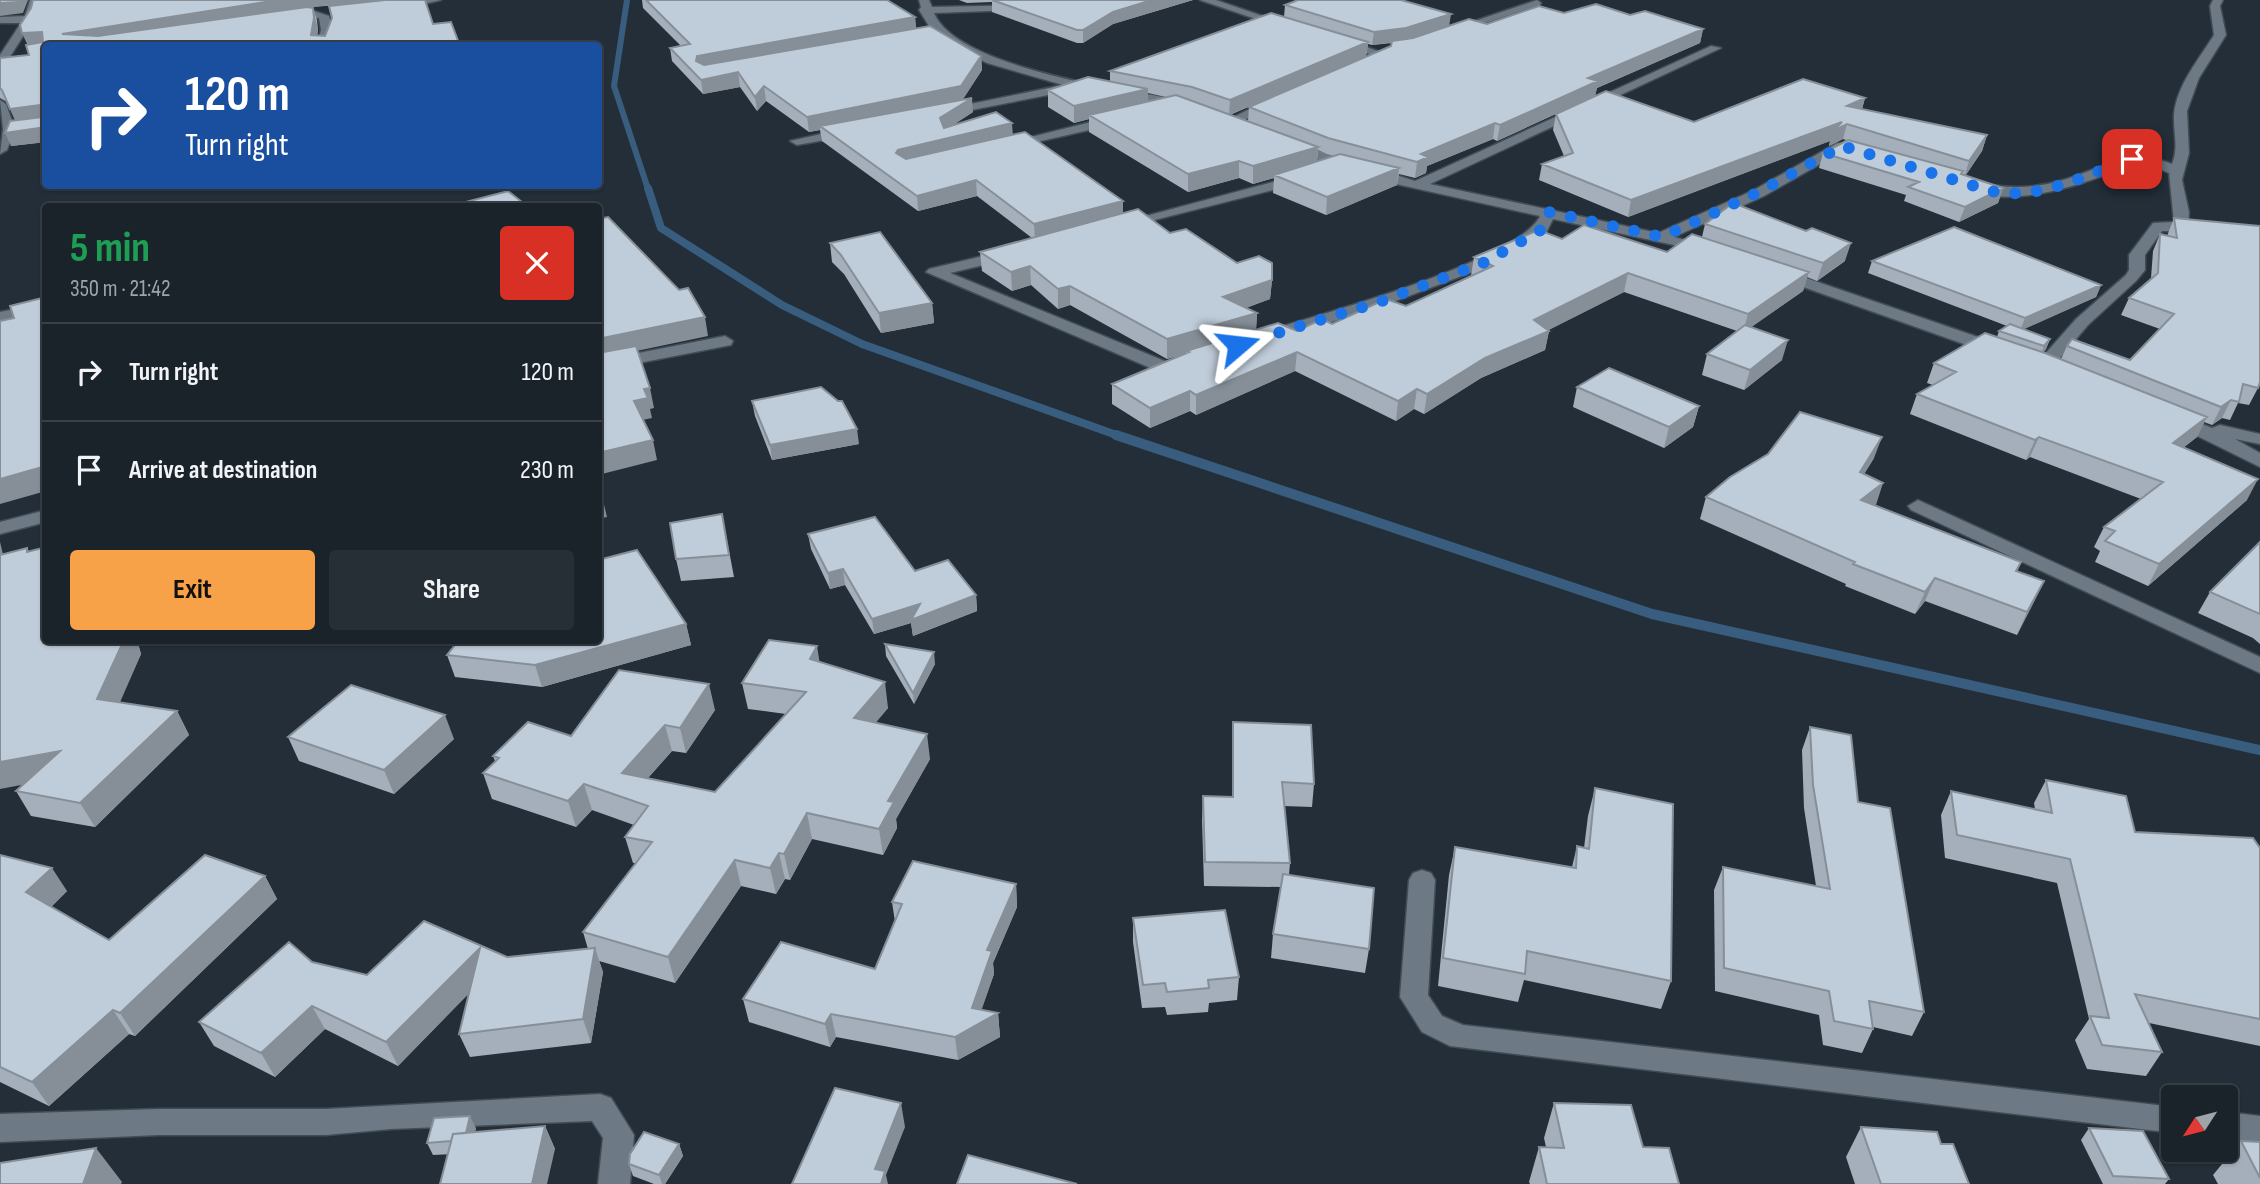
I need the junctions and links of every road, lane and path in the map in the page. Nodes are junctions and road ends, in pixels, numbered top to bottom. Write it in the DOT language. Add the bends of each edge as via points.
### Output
graph roads {
  1 [pos="35,0"];
  2 [pos="436,0"];
  3 [pos="1205,0"];
  4 [pos="2218,0"];
  5 [pos="1536,3"];
  6 [pos="924,5"];
  7 [pos="1037,6"];
  8 [pos="391,8"];
  9 [pos="339,12"];
  10 [pos="319,14"];
  11 [pos="271,18"];
  12 [pos="29,19"];
  13 [pos="0,20"];
  14 [pos="1269,20"];
  15 [pos="1247,30"];
  16 [pos="1306,31"];
  17 [pos="1330,38"];
  18 [pos="1433,38"];
  19 [pos="323,42"];
  20 [pos="1396,48"];
  21 [pos="1715,48"];
  22 [pos="1375,51"];
  23 [pos="7,55"];
  24 [pos="1357,68"];
  25 [pos="1100,76"];
  26 [pos="1079,83"];
  27 [pos="1285,96"];
  28 [pos="0,104"];
  29 [pos="926,117"];
  30 [pos="862,129"];
  31 [pos="1254,131"];
  32 [pos="797,141"];
  33 [pos="1278,141"];
  34 [pos="0,150"];
  35 [pos="987,150"];
  36 [pos="1867,154"];
  37 [pos="1337,164"];
  38 [pos="2175,170"];
  39 [pos="1966,183"];
  40 [pos="1417,185"];
  41 [pos="1549,212"];
  42 [pos="2181,227"];
  43 [pos="1105,229"];
  44 [pos="2201,230"];
  45 [pos="1662,237"];
  46 [pos="1026,250"];
  47 [pos="1723,255"];
  48 [pos="1760,267"];
  49 [pos="42,310"];
  50 [pos="0,317"];
  51 [pos="724,341"];
  52 [pos="1253,341"];
  53 [pos="1203,357"];
  54 [pos="602,365"];
  55 [pos="2158,411"];
  56 [pos="2184,421"];
  57 [pos="2260,439"];
  58 [pos="2260,461"];
  59 [pos="1918,506"];
  60 [pos="42,517"];
  61 [pos="0,528"];
  62 [pos="2260,666"];
  63 [pos="1422,880"];
  64 [pos="2161,1118"];
  65 [pos="2238,1127"];
  66 [pos="0,1128"];
  67 [pos="2260,1130"];
  68 [pos="614,1184"];
  1 -- 12 [label="street"];
  2 -- 8 [label="street"];
  3 -- 14 [label="street"];
  4 -- 38 [label="street" via="2220,34 2181,108 2183,152"];
  5 -- 18 [label="street"];
  6 -- 7 [label="street"];
  6 -- 26 [label="street" via="931,33 998,64"];
  9 -- 10 [label="street"];
  10 -- 11 [label="street"];
  10 -- 19 [label="street" via="326,20"];
  12 -- 13 [label="street"];
  12 -- 23 [label="street"];
  14 -- 15 [label="street"];
  14 -- 16 [label="street"];
  17 -- 22 [label="street"];
  20 -- 22 [label="street"];
  21 -- 40 [label="street"];
  22 -- 24 [label="street" via="1384,57"];
  25 -- 26 [label="street"];
  26 -- 29 [label="street"];
  26 -- 35 [label="street" via="1185,107"];
  27 -- 31 [label="street" via="1224,120"];
  28 -- 34 [label="street" via="15,128"];
  30 -- 32 [label="street"];
  33 -- 37 [label="street"];
  36 -- 45 [label="street" via="1842,146 1759,192"];
  37 -- 40 [label="street"];
  37 -- 43 [label="street" via="1297,180"];
  38 -- 39 [label="street" via="2132,159 2079,180 2019,194"];
  38 -- 42 [label="street" via="2176,193 2184,209"];
  40 -- 41 [label="street"];
  41 -- 45 [label="street"];
  41 -- 52 [label="street" via="1541,230 1483,263 1379,302"];
  42 -- 44 [label="street"];
  42 -- 48 [label="street" via="2158,226 2137,256 2137,270 2131,278 2037,364"];
  45 -- 47 [label="street"];
  46 -- 53 [label="street" via="934,272 1166,368"];
  49 -- 50 [label="street"];
  51 -- 54 [label="street"];
  55 -- 56 [label="street"];
  56 -- 57 [label="street"];
  56 -- 58 [label="street"];
  59 -- 62 [label="street"];
  60 -- 61 [label="street"];
  63 -- 64 [label="street" via="1413,997 1432,1024 1460,1037"];
  65 -- 67 [label="street"];
  66 -- 68 [label="street" via="326,1122 600,1107 619,1135"];
}
